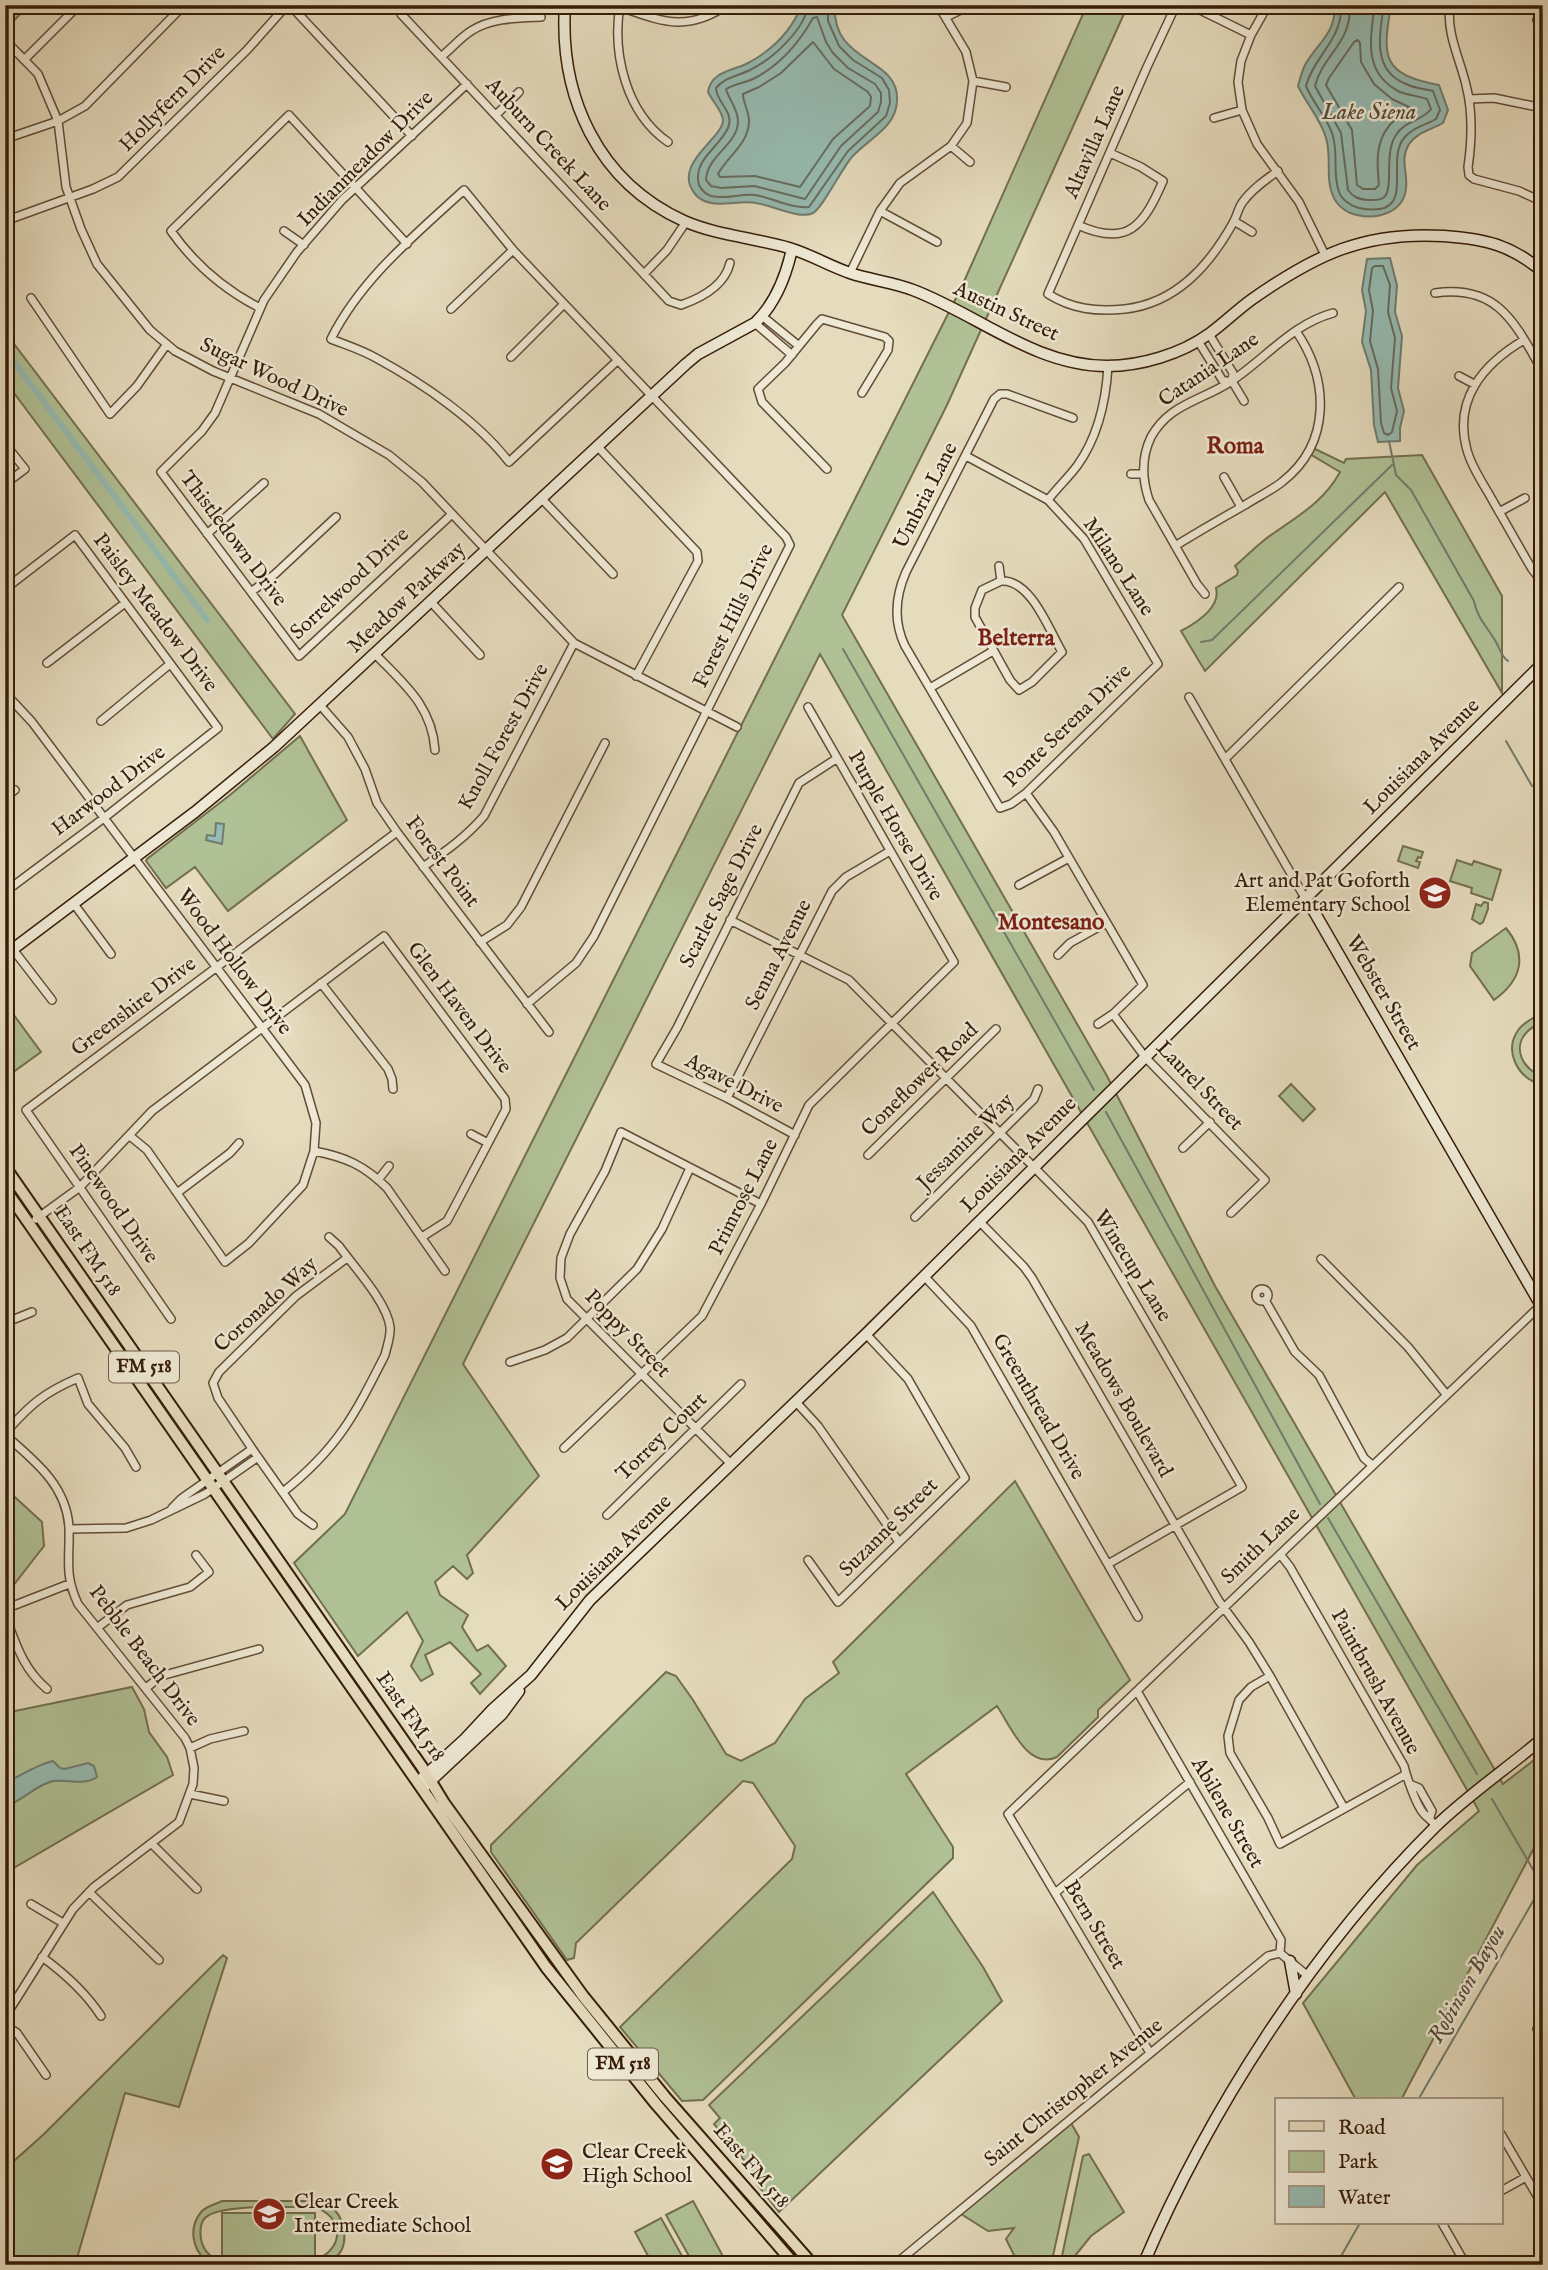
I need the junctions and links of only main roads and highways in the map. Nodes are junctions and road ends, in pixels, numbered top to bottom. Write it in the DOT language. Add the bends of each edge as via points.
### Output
graph roads {
  1 [pos="5,1167"];
  2 [pos="5,1189"];
  3 [pos="216,1481"];
  4 [pos="490,1876"];
  5 [pos="556,1960"];
  6 [pos="546,1967"];
  7 [pos="619,2049"];
  8 [pos="661,2100"];
  9 [pos="722,2162"];
  10 [pos="714,2171"];
  11 [pos="804,2263"];
  1 -- 3 [label="main road, East FM 518 / FM 518"];
  2 -- 3 [label="main road, East FM 518 / FM 518"];
  3 -- 4 [label="main road, East FM 518 / FM 518"];
  4 -- 5 [label="main road, East FM 518 / FM 518"];
  4 -- 6 [label="main road, East FM 518 / FM 518"];
  5 -- 6 [label="main road"];
  5 -- 7 [label="main road, East FM 518 / FM 518"];
  6 -- 7 [label="main road, East FM 518 / FM 518"];
  7 -- 8 [label="main road, East FM 518 / FM 518"];
  8 -- 9 [label="main road, East FM 518 / FM 518"];
  8 -- 10 [label="main road, East FM 518 / FM 518"];
  9 -- 10 [label="main road"];
  9 -- 11 [label="main road, East FM 518 / FM 518"];
  10 -- 11 [label="main road, East FM 518 / FM 518"];
}
